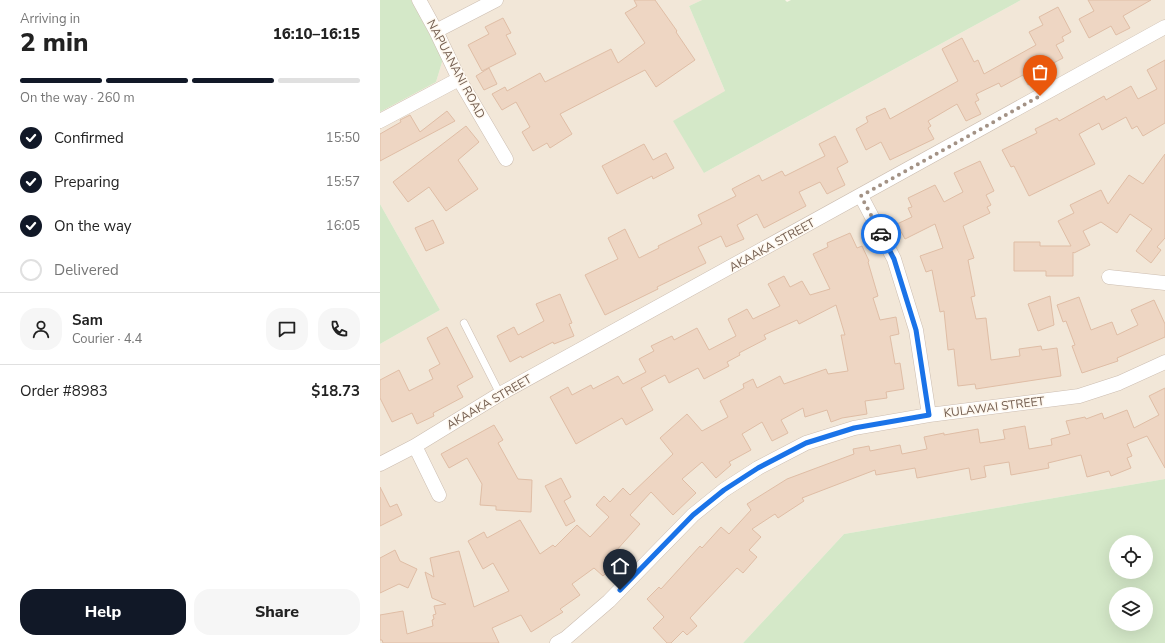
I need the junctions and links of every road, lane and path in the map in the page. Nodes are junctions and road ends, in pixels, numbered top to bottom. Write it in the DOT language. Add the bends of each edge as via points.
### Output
graph roads {
  1 [pos="419,0"];
  2 [pos="496,0"];
  3 [pos="1165,27"];
  4 [pos="436,31"];
  5 [pos="459,79"];
  6 [pos="380,121"];
  7 [pos="506,158"];
  8 [pos="861,196"];
  9 [pos="1109,277"];
  10 [pos="1165,282"];
  11 [pos="464,323"];
  12 [pos="1165,362"];
  13 [pos="500,394"];
  14 [pos="929,415"];
  15 [pos="415,446"];
  16 [pos="380,464"];
  17 [pos="439,495"];
  18 [pos="557,643"];
  1 -- 4 [label="street, NAPUANANI ROAD"];
  2 -- 4 [label="street"];
  3 -- 8 [label="street, AKAAKA STREET"];
  4 -- 5 [label="street, NAPUANANI ROAD"];
  5 -- 6 [label="street"];
  5 -- 7 [label="street, NAPUANANI ROAD"];
  8 -- 13 [label="street, AKAAKA STREET"];
  8 -- 14 [label="street" via="894,259 916,330"];
  9 -- 10 [label="street"];
  11 -- 13 [label="lane"];
  12 -- 14 [label="street, KULAWAI STREET" via="1119,383 1079,396"];
  13 -- 15 [label="street, AKAAKA STREET"];
  14 -- 18 [label="street, KULAWAI STREET" via="854,428 806,443 758,468 724,490 693,515 610,601"];
  15 -- 16 [label="street, AKAAKA STREET"];
  15 -- 17 [label="street"];
}
